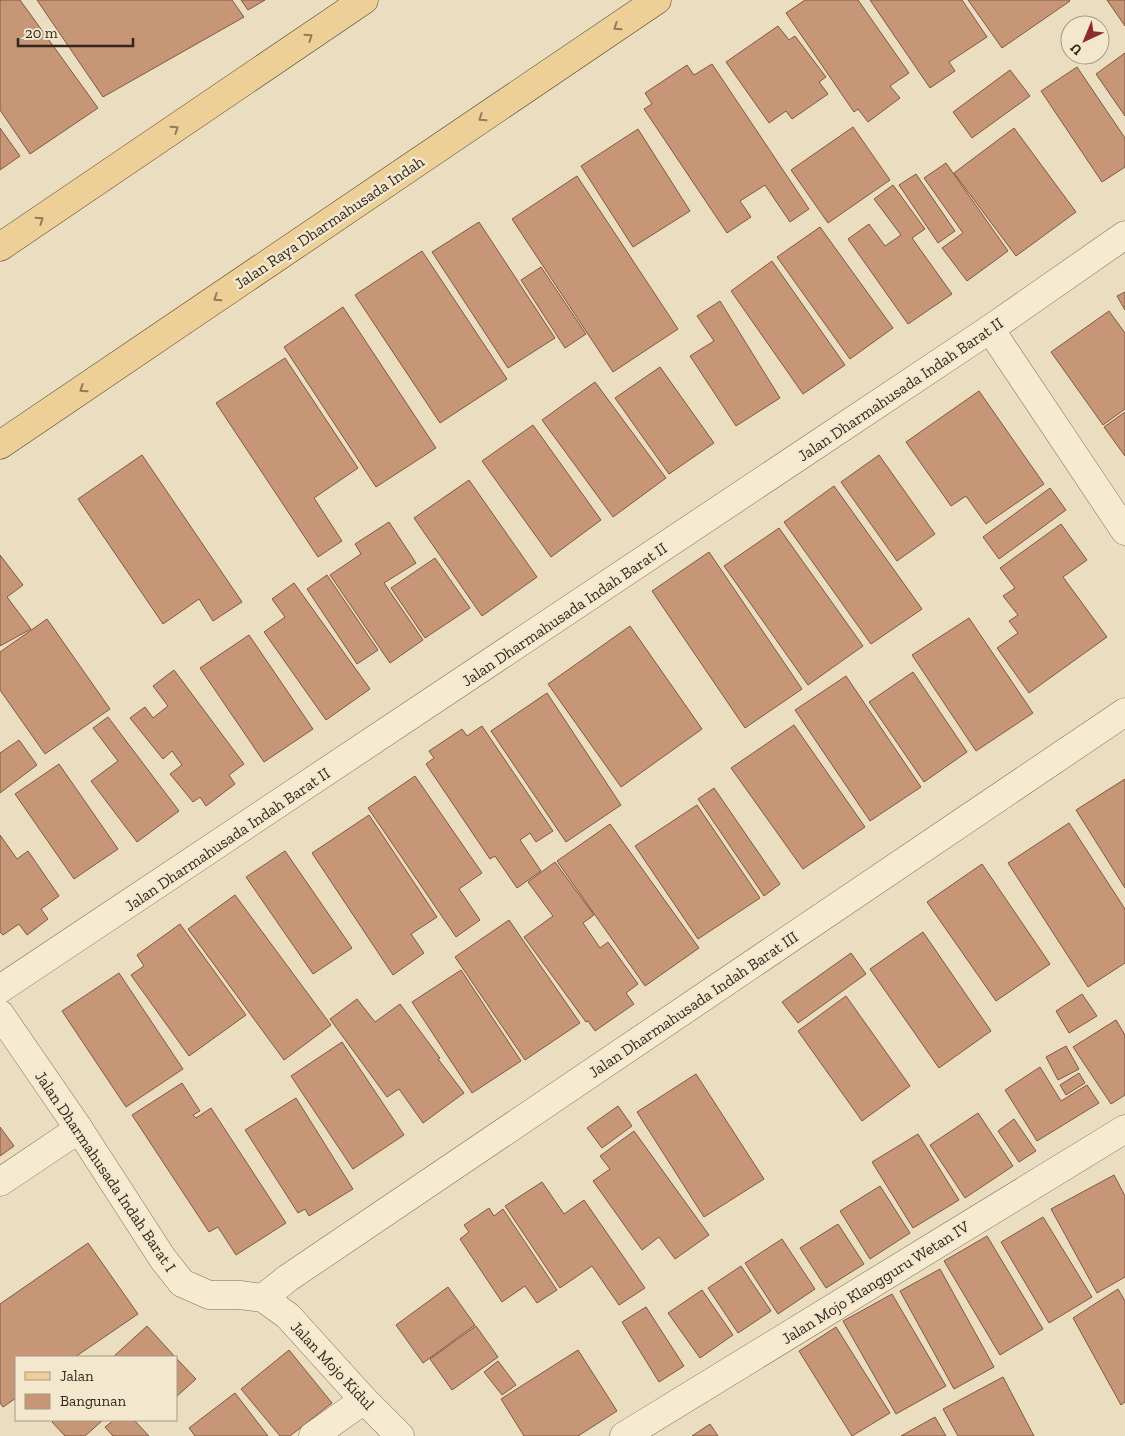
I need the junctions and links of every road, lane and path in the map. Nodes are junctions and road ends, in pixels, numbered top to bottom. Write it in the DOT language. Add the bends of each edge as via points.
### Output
graph roads {
  1 [pos="364,0"];
  2 [pos="657,0"];
  3 [pos="1125,235"];
  4 [pos="0,247"];
  5 [pos="990,329"];
  6 [pos="0,445"];
  7 [pos="1125,531"];
  8 [pos="1125,712"];
  9 [pos="0,989"];
  10 [pos="0,1014"];
  11 [pos="79,1129"];
  12 [pos="1125,1129"];
  13 [pos="0,1182"];
  14 [pos="263,1298"];
  15 [pos="364,1400"];
  16 [pos="313,1436"];
  17 [pos="400,1436"];
  18 [pos="624,1436"];
  4 -- 1 [label="main road, one-way"];
  2 -- 6 [label="main road, Jalan Raya Dharmahusada Indah, one-way"];
  3 -- 5 [label="street, Jalan Dharmahusada Indah Barat II"];
  5 -- 7 [label="street"];
  5 -- 9 [label="street, Jalan Dharmahusada Indah Barat II"];
  8 -- 14 [label="street, Jalan Dharmahusada Indah Barat III"];
  10 -- 11 [label="street, Jalan Dharmahusada Indah Barat I"];
  11 -- 13 [label="street"];
  11 -- 14 [label="street, Jalan Dharmahusada Indah Barat I" via="182,1283 209,1295"];
  12 -- 18 [label="street, Jalan Mojo Klangguru Wetan IV"];
  14 -- 15 [label="street, Jalan Mojo Kidul" via="288,1316"];
  15 -- 16 [label="street"];
  15 -- 17 [label="street, Jalan Mojo Kidul"];
}
